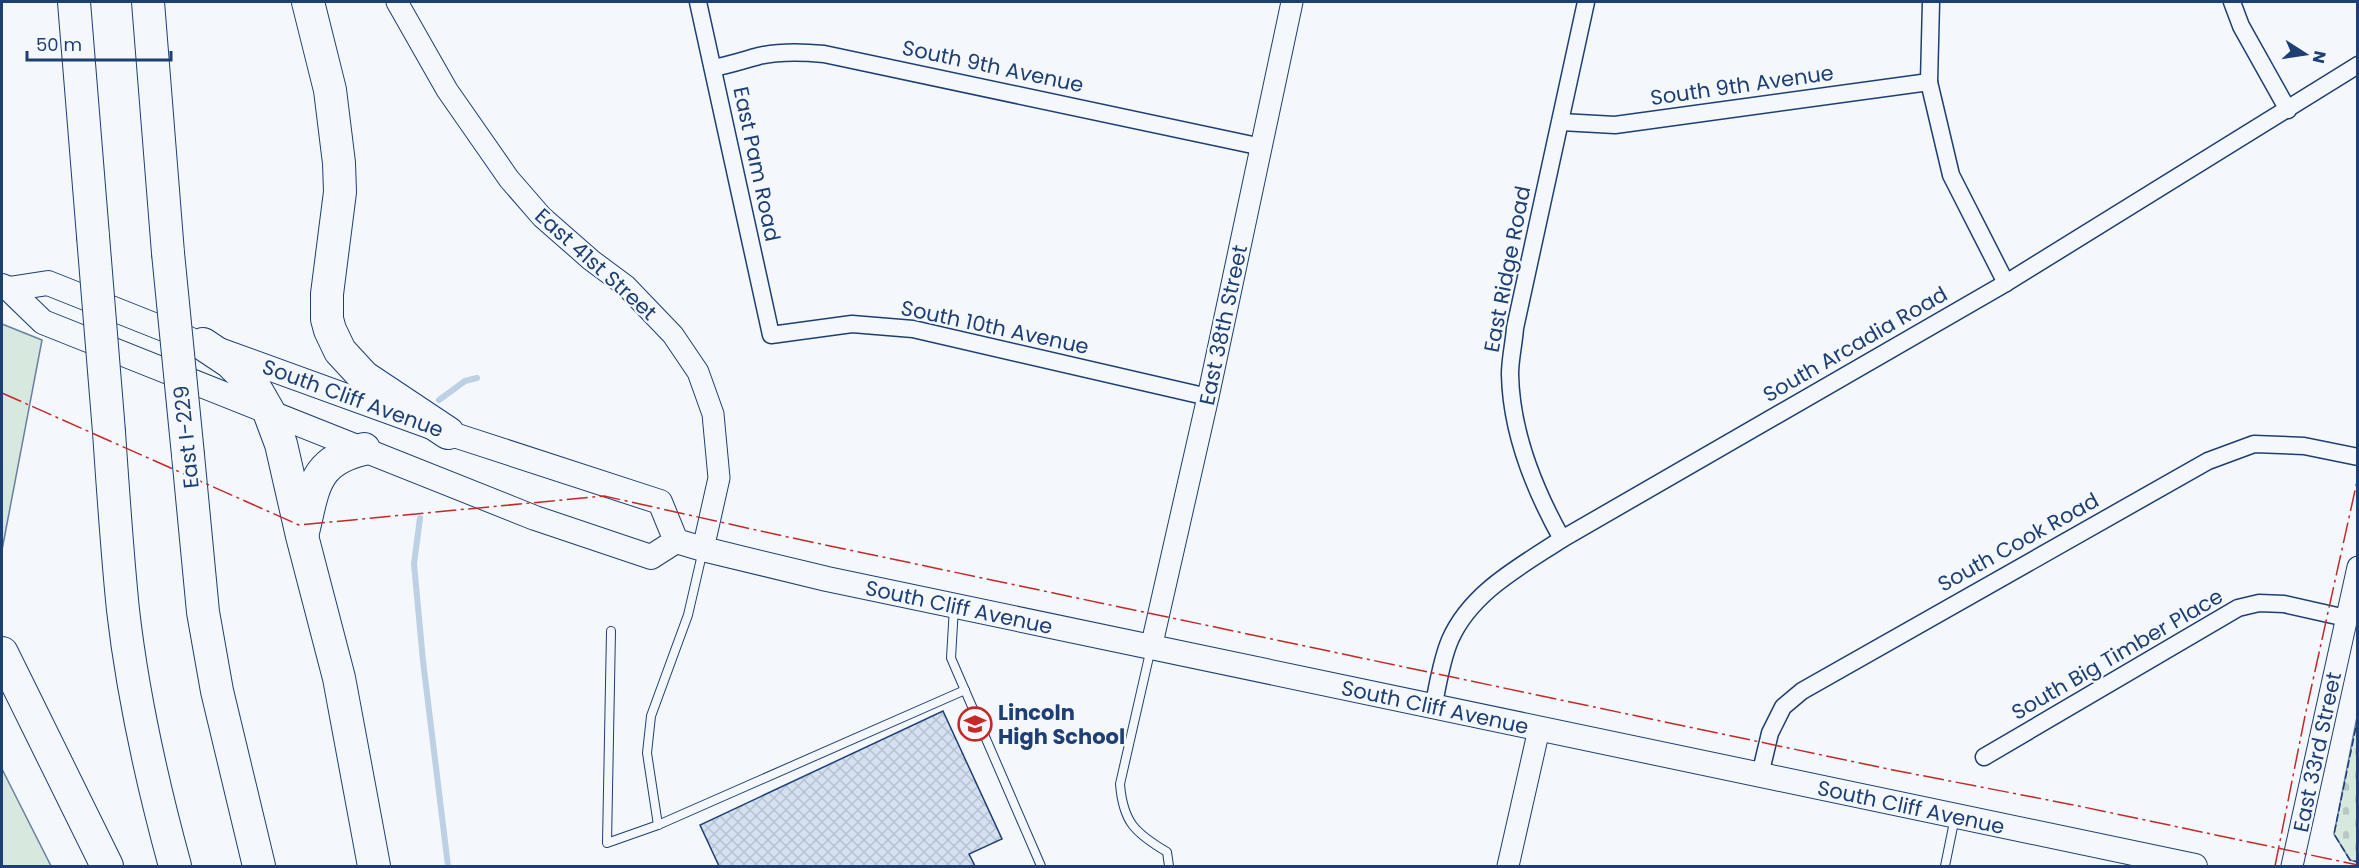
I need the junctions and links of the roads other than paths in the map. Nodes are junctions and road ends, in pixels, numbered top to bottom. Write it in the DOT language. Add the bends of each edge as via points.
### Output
graph roads {
  1 [pos="74,2"];
  2 [pos="148,2"];
  3 [pos="308,2"];
  4 [pos="397,2"];
  5 [pos="698,2"];
  6 [pos="1292,2"];
  7 [pos="1586,2"];
  8 [pos="1931,2"];
  9 [pos="2232,2"];
  10 [pos="2358,65"];
  11 [pos="713,68"];
  12 [pos="1929,82"];
  13 [pos="2288,110"];
  14 [pos="1561,122"];
  15 [pos="1262,147"];
  16 [pos="2006,283"];
  17 [pos="5,287"];
  18 [pos="771,335"];
  19 [pos="203,344"];
  20 [pos="1208,397"];
  21 [pos="269,412"];
  22 [pos="448,433"];
  23 [pos="364,449"];
  24 [pos="2358,458"];
  25 [pos="302,536"];
  26 [pos="1562,539"];
  27 [pos="676,541"];
  28 [pos="703,549"];
  29 [pos="2358,567"];
  30 [pos="954,606"];
  31 [pos="2346,618"];
  32 [pos="611,631"];
  33 [pos="1151,648"];
  34 [pos="2,653"];
  35 [pos="965,690"];
  36 [pos="1433,708"];
  37 [pos="1539,729"];
  38 [pos="1984,757"];
  39 [pos="1760,775"];
  40 [pos="1956,816"];
  41 [pos="658,825"];
  42 [pos="107,867"];
  43 [pos="175,867"];
  44 [pos="259,867"];
  45 [pos="374,867"];
  46 [pos="1041,867"];
  47 [pos="1169,867"];
  48 [pos="1508,867"];
  49 [pos="1945,867"];
  50 [pos="2195,867"];
  51 [pos="2292,867"];
  1 -- 43 [label="highway, bridge" via="123,611 147,757"];
  2 -- 44 [label="highway, East I-229, bridge" via="203,612 219,701"];
  3 -- 22 [label="highway" via="330,90 339,163 340,192 327,294 330,330 340,351 364,377"];
  4 -- 28 [label="street, East 41st Street" via="447,90 509,179 542,217 626,286 673,335 698,372 713,414 719,478"];
  5 -- 11 [label="street, East Pam Road"];
  6 -- 15 [label="street, East 38th Street"];
  7 -- 14 [label="street, East Ridge Road"];
  8 -- 12 [label="street"];
  9 -- 13 [label="street" via="2241,26"];
  10 -- 13 [label="street, South Arcadia Road"];
  11 -- 15 [label="street, South 9th Avenue" via="759,56 824,54"];
  11 -- 18 [label="street, East Pam Road"];
  12 -- 14 [label="street, South 9th Avenue" via="1615,125"];
  12 -- 16 [label="street" via="1951,175"];
  13 -- 16 [label="street, South Arcadia Road"];
  14 -- 26 [label="street, East Ridge Road" via="1515,328 1510,374 1526,458 1540,500"];
  15 -- 20 [label="street, East 38th Street"];
  16 -- 26 [label="street, South Arcadia Road"];
  17 -- 19 [label="main road, South Cliff Avenue" via="48,283"];
  17 -- 21 [label="main road, South Cliff Avenue" via="43,322"];
  18 -- 20 [label="street, South 10th Avenue" via="852,324 913,329"];
  19 -- 21 [label="highway" via="243,374"];
  19 -- 22 [label="main road, South Cliff Avenue"];
  20 -- 33 [label="street, East 38th Street"];
  21 -- 23 [label="main road, South Cliff Avenue"];
  21 -- 25 [label="highway" via="281,444"];
  22 -- 27 [label="main road, South Cliff Avenue" via="660,502"];
  23 -- 25 [label="highway" via="345,454 321,473"];
  23 -- 27 [label="main road, South Cliff Avenue" via="535,518 651,557"];
  24 -- 39 [label="street, South Cook Road" via="2304,446 2254,444 2208,461 1802,691 1783,707 1770,733"];
  25 -- 45 [label="highway" via="339,678"];
  26 -- 36 [label="street, South Arcadia Road" via="1495,583 1473,605 1450,640"];
  27 -- 28 [label="main road, South Cliff Avenue"];
  28 -- 30 [label="main road, South Cliff Avenue"];
  28 -- 41 [label="lane" via="688,615 651,716 647,753"];
  29 -- 31 [label="street, East 33rd Street"];
  30 -- 33 [label="main road, South Cliff Avenue"];
  30 -- 35 [label="lane" via="951,658"];
  31 -- 38 [label="street, South Big Timber Place" via="2284,604 2259,603 2238,608"];
  31 -- 51 [label="street, East 33rd Street"];
  32 -- 41 [label="lane" via="607,843"];
  33 -- 36 [label="main road, South Cliff Avenue"];
  33 -- 47 [label="lane" via="1120,784 1122,806 1131,822 1143,838 1167,852"];
  34 -- 42 [label="highway"];
  35 -- 41 [label="lane"];
  35 -- 46 [label="lane"];
  36 -- 37 [label="main road, South Cliff Avenue"];
  37 -- 39 [label="main road, South Cliff Avenue"];
  37 -- 48 [label="street"];
  39 -- 40 [label="main road, South Cliff Avenue"];
  40 -- 49 [label="lane"];
  40 -- 50 [label="main road, South Cliff Avenue" via="2127,856"];
}
